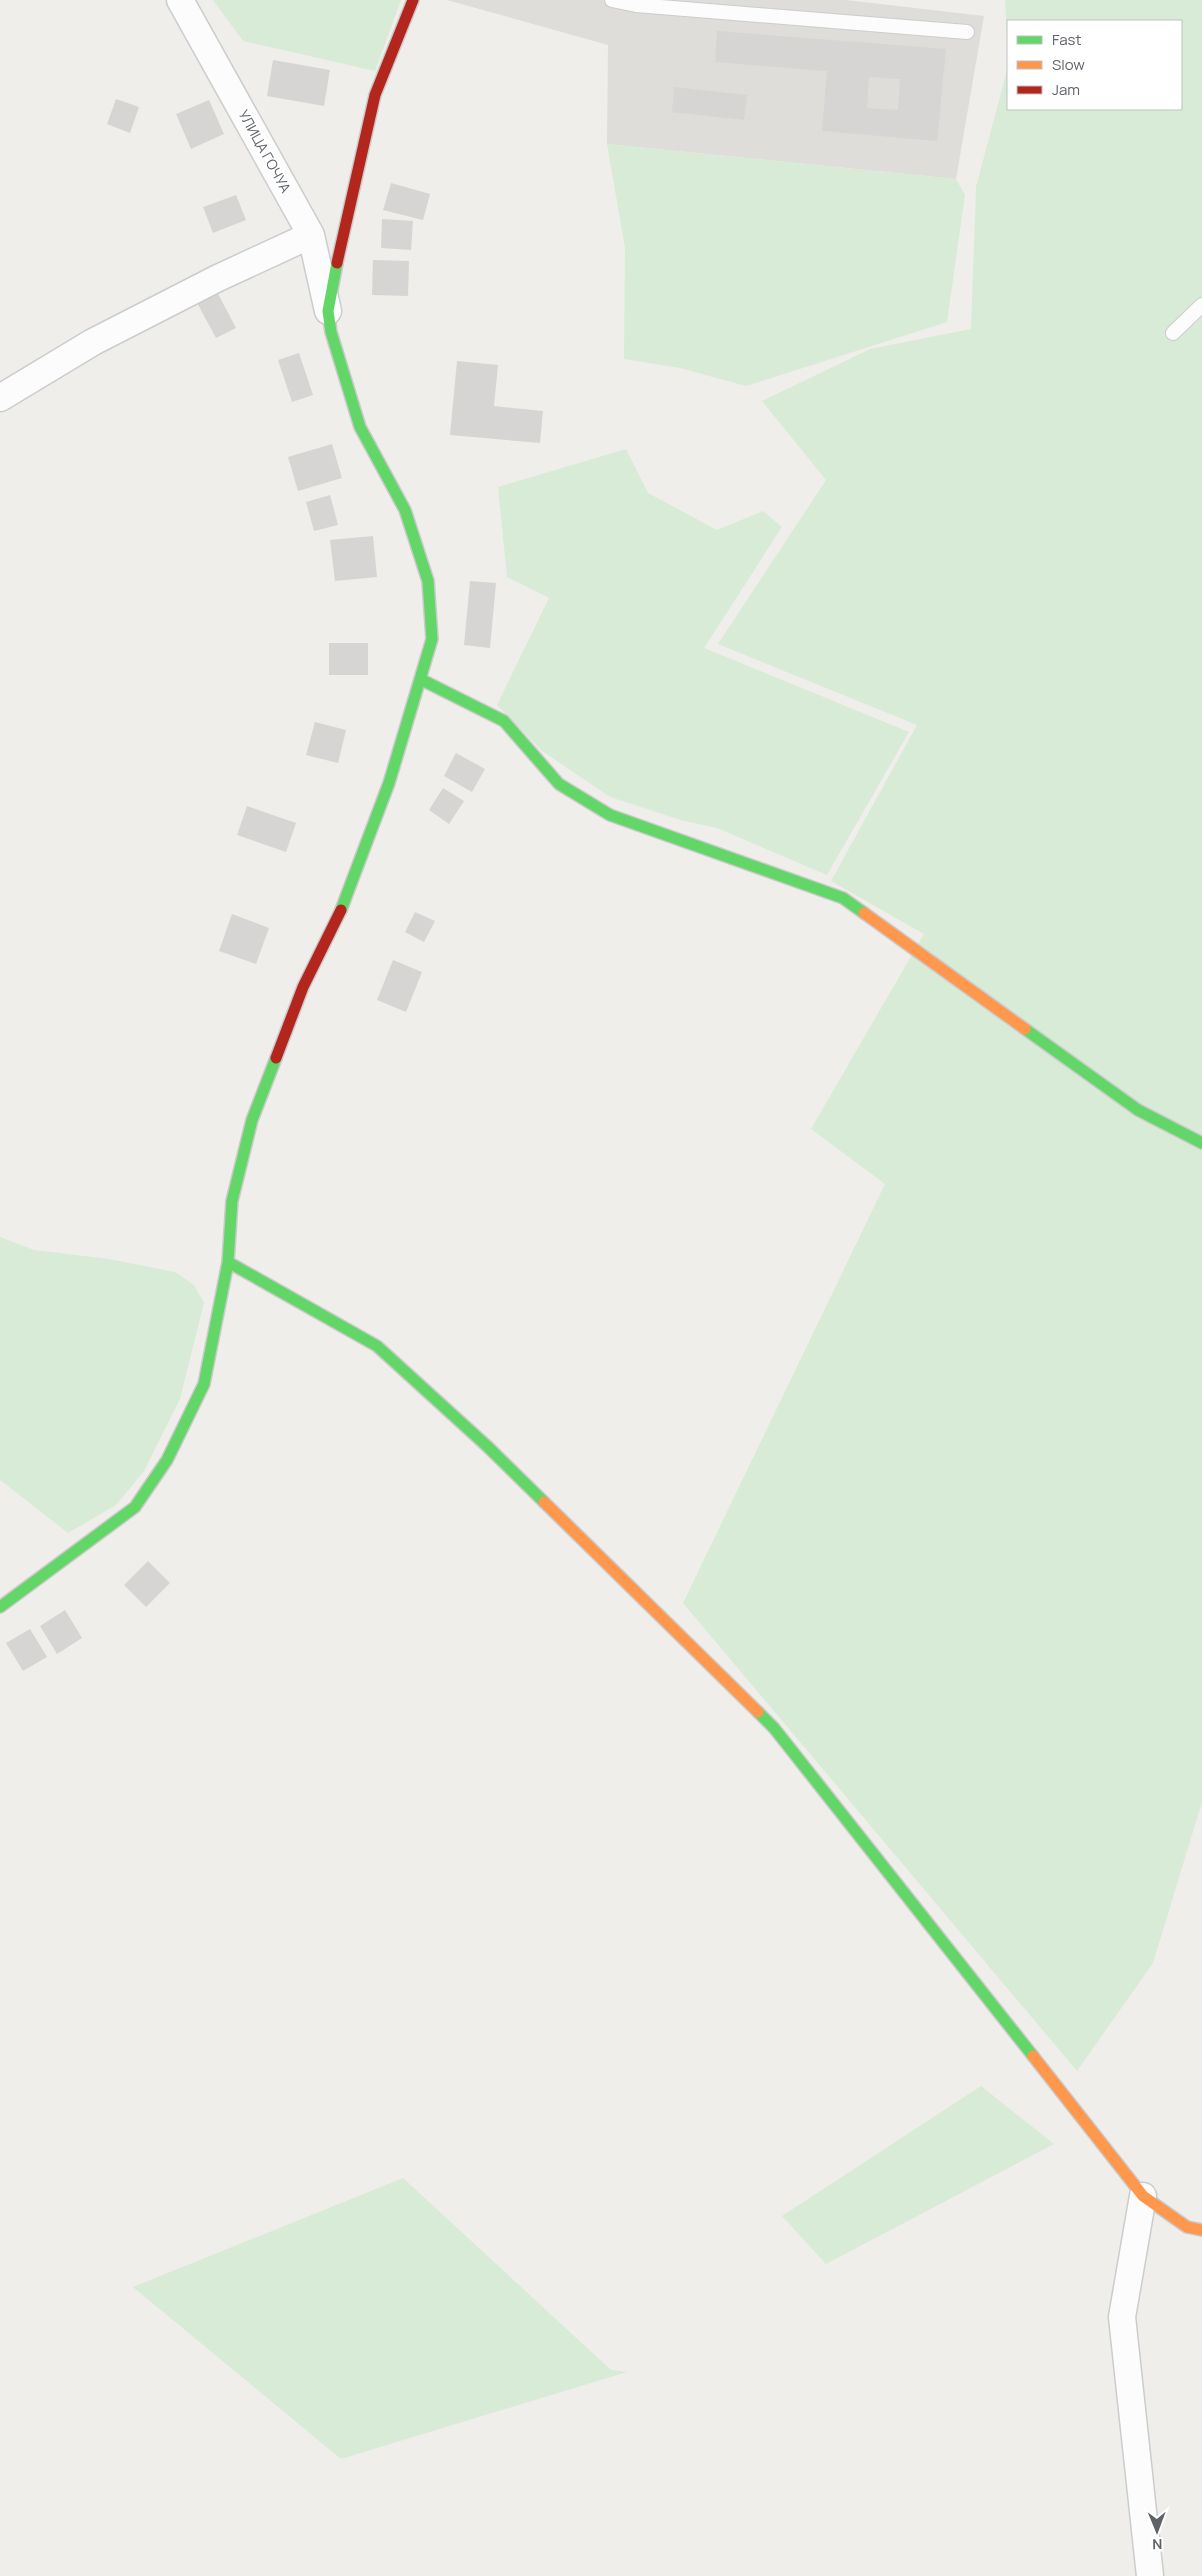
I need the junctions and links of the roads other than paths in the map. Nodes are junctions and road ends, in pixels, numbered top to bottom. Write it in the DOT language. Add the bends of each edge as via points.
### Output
graph roads {
  1 [pos="180,0"];
  2 [pos="412,0"];
  3 [pos="612,0"];
  4 [pos="967,32"];
  5 [pos="311,235"];
  6 [pos="1202,305"];
  7 [pos="328,311"];
  8 [pos="1173,334"];
  9 [pos="0,398"];
  10 [pos="420,679"];
  11 [pos="1200,1143"];
  12 [pos="228,1262"];
  13 [pos="0,1607"];
  14 [pos="1143,2196"];
  15 [pos="1202,2230"];
  16 [pos="1150,2576"];
  1 -- 5 [label="street, УЛИЦА ГОЧУА"];
  2 -- 7 [label="street" via="376,95 347,211"];
  3 -- 4 [label="lane" via="636,5"];
  5 -- 7 [label="street, УЛИЦА ГОЧУА"];
  5 -- 9 [label="street" via="93,342"];
  6 -- 8 [label="lane"];
  7 -- 10 [label="street" via="360,427 405,510 428,581 432,639"];
  10 -- 11 [label="street" via="504,721 559,784 610,814 843,898 1138,1110"];
  10 -- 12 [label="street" via="389,783 338,918 303,987 252,1120 232,1201"];
  12 -- 13 [label="street" via="204,1384 167,1460 134,1507"];
  12 -- 14 [label="street" via="377,1346 488,1447 774,1728"];
  14 -- 15 [label="street" via="1186,2227"];
  14 -- 16 [label="street" via="1122,2317"];
}
